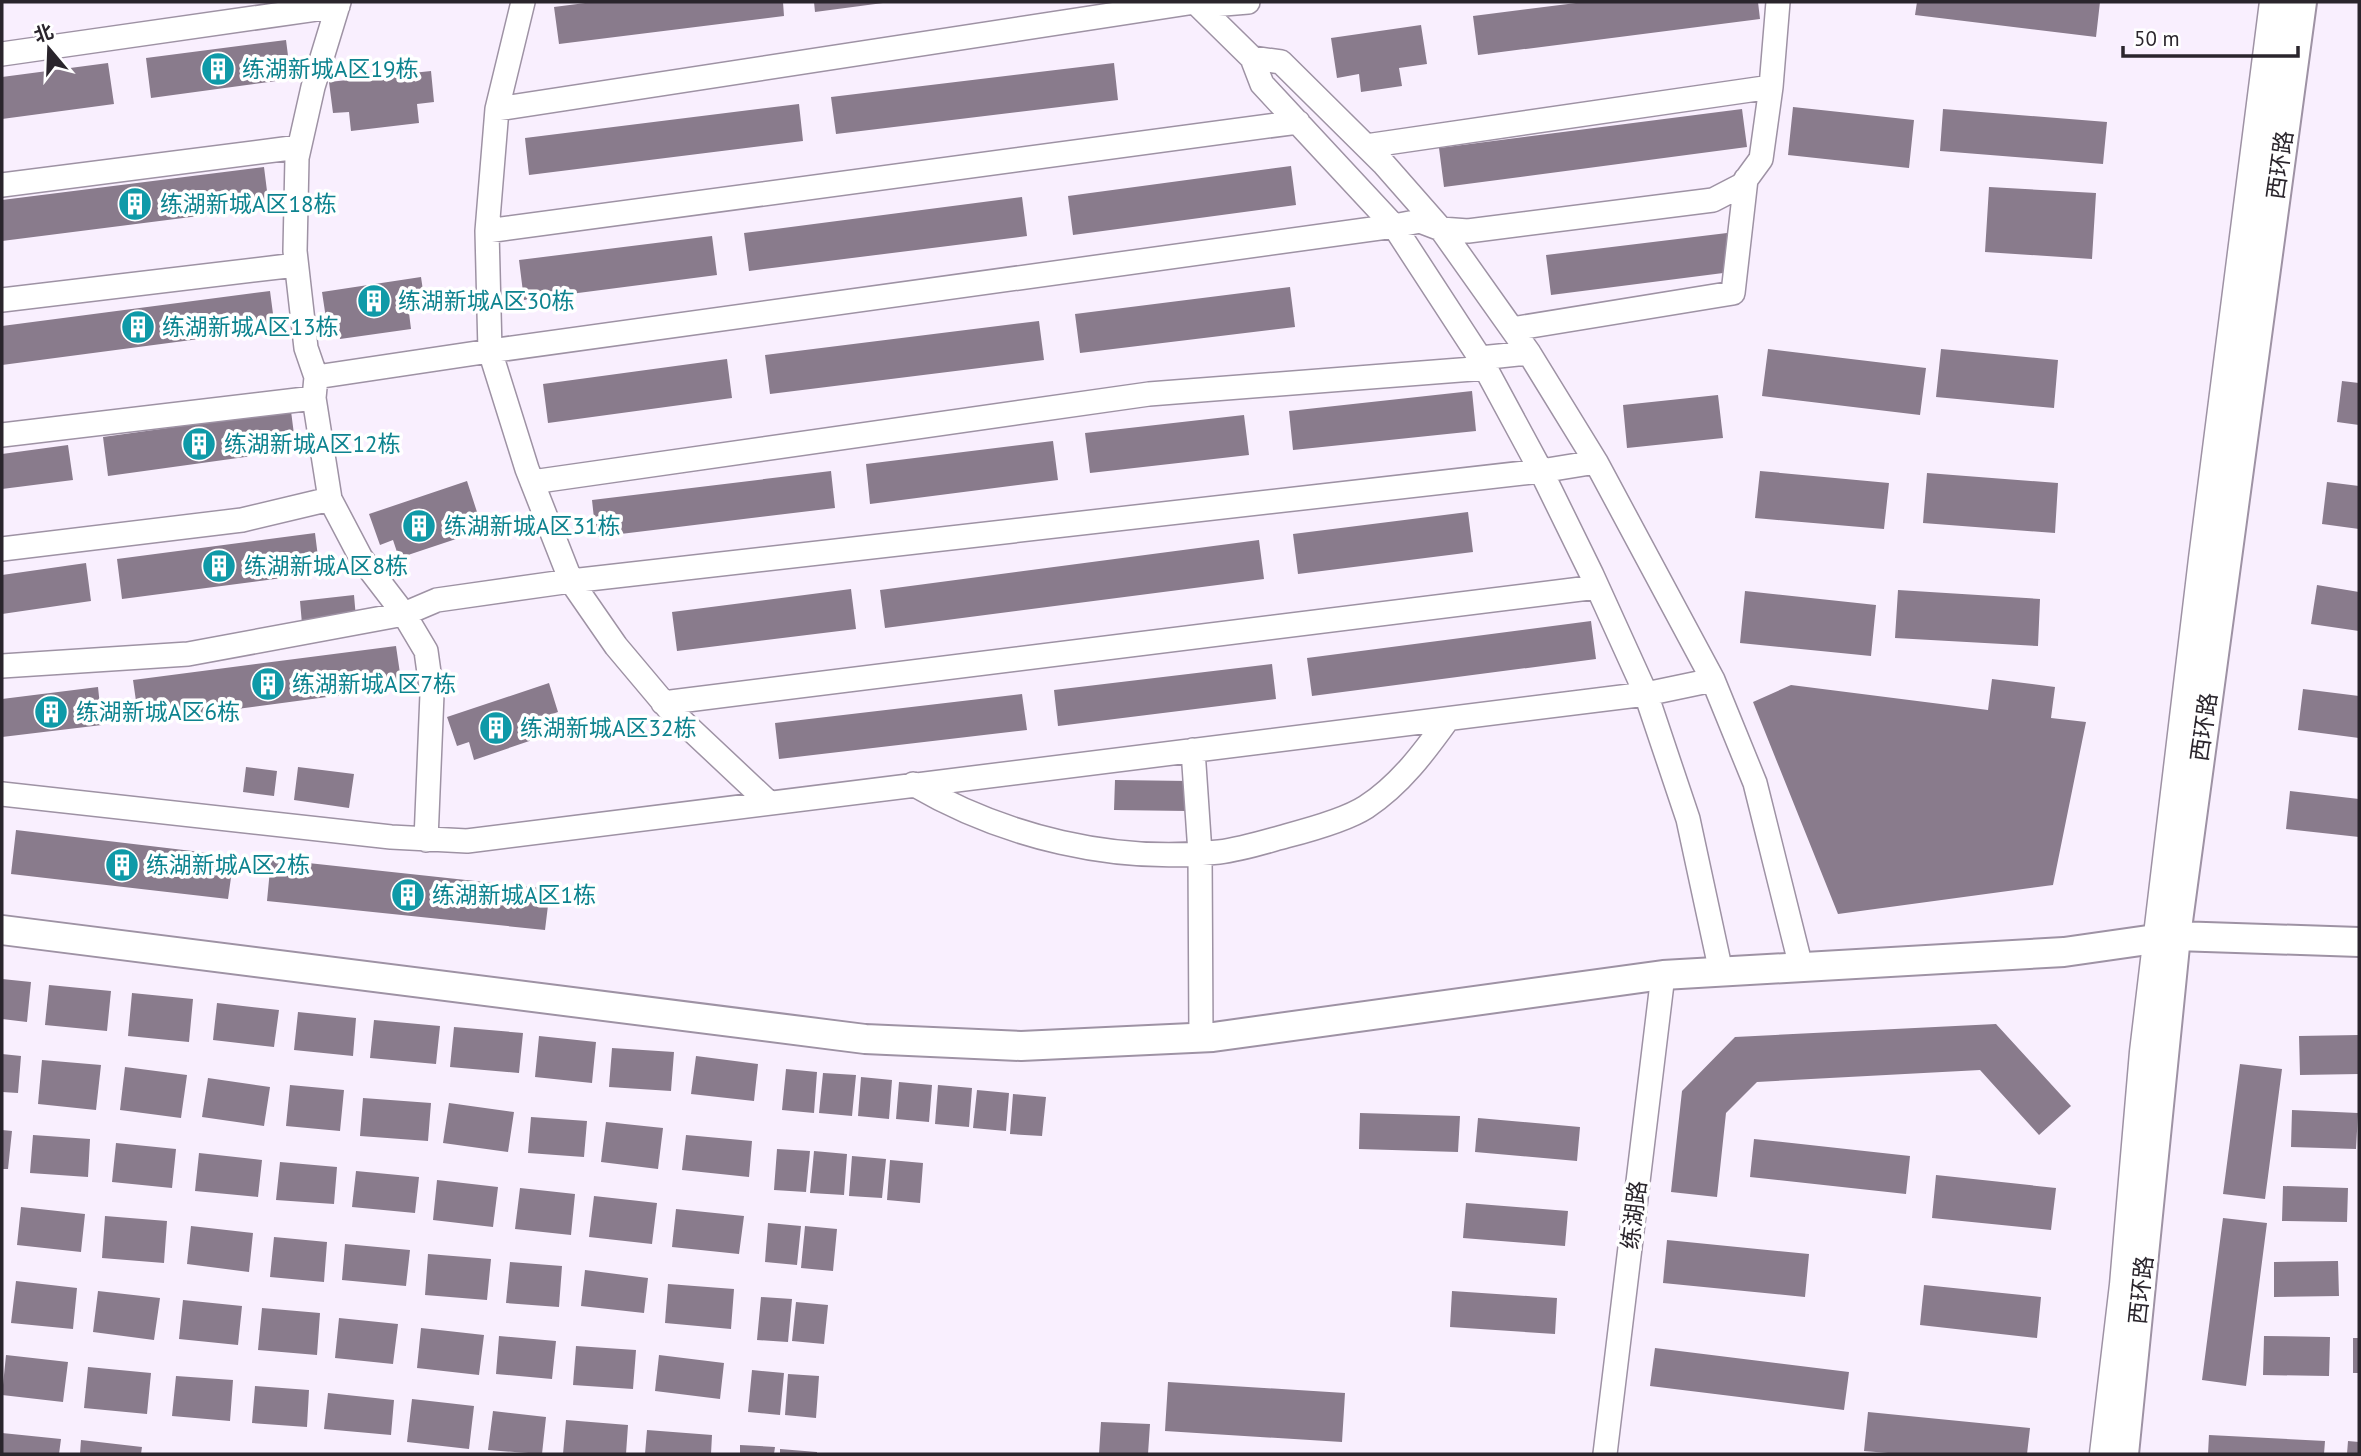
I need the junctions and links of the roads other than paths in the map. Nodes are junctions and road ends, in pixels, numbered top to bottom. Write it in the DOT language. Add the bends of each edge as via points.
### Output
graph roads {
  1 [pos="523,2"];
  2 [pos="1248,2"];
  3 [pos="1778,2"];
  4 [pos="2276,2"];
  5 [pos="2302,2"];
  6 [pos="1197,3"];
  7 [pos="338,4"];
  8 [pos="2,54"];
  9 [pos="1252,58"];
  10 [pos="1771,87"];
  11 [pos="498,109"];
  12 [pos="1298,122"];
  13 [pos="1366,146"];
  14 [pos="299,147"];
  15 [pos="1746,179"];
  16 [pos="2,185"];
  17 [pos="1394,226"];
  18 [pos="1441,229"];
  19 [pos="487,231"];
  20 [pos="296,265"];
  21 [pos="2,300"];
  22 [pos="1512,329"];
  23 [pos="490,351"];
  24 [pos="1529,353"];
  25 [pos="1483,363"];
  26 [pos="315,388"];
  27 [pos="2,435"];
  28 [pos="1596,462"];
  29 [pos="1541,471"];
  30 [pos="532,482"];
  31 [pos="330,499"];
  32 [pos="2,549"];
  33 [pos="571,581"];
  34 [pos="1597,587"];
  35 [pos="404,614"];
  36 [pos="2,666"];
  37 [pos="1713,680"];
  38 [pos="1646,694"];
  39 [pos="663,702"];
  40 [pos="1448,719"];
  41 [pos="1193,750"];
  42 [pos="914,785"];
  43 [pos="2,794"];
  44 [pos="768,802"];
  45 [pos="426,840"];
  46 [pos="1200,853"];
  47 [pos="2,930"];
  48 [pos="2168,937"];
  49 [pos="2359,942"];
  50 [pos="1801,967"];
  51 [pos="1721,972"];
  52 [pos="1663,975"];
  53 [pos="1201,1038"];
  54 [pos="1605,1454"];
  55 [pos="2106,1454"];
  56 [pos="2124,1454"];
  1 -- 11 [label="street"];
  2 -- 6 [label="street"];
  3 -- 10 [label="street"];
  4 -- 48 [label="main road, 西环路" via="2205,559"];
  5 -- 48 [label="street, 西环路"];
  6 -- 9 [label="street"];
  6 -- 11 [label="street"];
  7 -- 8 [label="street"];
  7 -- 14 [label="street"];
  9 -- 12 [label="street" via="1262,83"];
  9 -- 13 [label="street" via="1281,62"];
  10 -- 13 [label="street"];
  10 -- 15 [label="street" via="1761,159"];
  11 -- 19 [label="street"];
  12 -- 17 [label="street"];
  12 -- 19 [label="street"];
  13 -- 18 [label="street"];
  14 -- 16 [label="street"];
  14 -- 20 [label="street"];
  15 -- 18 [label="street" via="1713,200 1468,231"];
  15 -- 22 [label="street" via="1733,293"];
  17 -- 18 [label="street" via="1420,221"];
  17 -- 23 [label="street"];
  17 -- 25 [label="street"];
  18 -- 22 [label="street"];
  19 -- 23 [label="street"];
  20 -- 21 [label="street"];
  20 -- 26 [label="street"];
  22 -- 24 [label="street"];
  23 -- 26 [label="street"];
  23 -- 30 [label="street"];
  24 -- 25 [label="street"];
  24 -- 28 [label="street"];
  25 -- 29 [label="street"];
  25 -- 30 [label="street" via="1149,394"];
  26 -- 27 [label="street"];
  26 -- 31 [label="street"];
  28 -- 29 [label="street"];
  28 -- 37 [label="street"];
  29 -- 33 [label="street"];
  29 -- 34 [label="street"];
  30 -- 33 [label="street"];
  31 -- 32 [label="street" via="242,520"];
  31 -- 35 [label="street" via="361,558"];
  33 -- 35 [label="street" via="437,600"];
  33 -- 39 [label="street" via="616,646"];
  34 -- 38 [label="street"];
  34 -- 39 [label="street"];
  35 -- 36 [label="street" via="188,654"];
  35 -- 45 [label="street" via="426,651 432,694"];
  37 -- 38 [label="street"];
  37 -- 50 [label="street" via="1755,783"];
  38 -- 40 [label="street"];
  38 -- 51 [label="street" via="1688,818"];
  39 -- 44 [label="street"];
  40 -- 41 [label="street"];
  40 -- 46 [label="street" via="1423,755 1364,809 1249,846"];
  41 -- 42 [label="street"];
  41 -- 46 [label="street"];
  42 -- 44 [label="street"];
  42 -- 46 [label="street" via="961,810 1048,840 1163,855"];
  43 -- 45 [label="street"];
  44 -- 45 [label="street" via="467,841"];
  46 -- 53 [label="street"];
  47 -- 53 [label="street" via="865,1039 1021,1046"];
  48 -- 49 [label="street"];
  48 -- 50 [label="street" via="2064,952"];
  48 -- 55 [label="main road, 西环路" via="2146,1052"];
  48 -- 56 [label="street, 西环路"];
  50 -- 51 [label="street"];
  51 -- 52 [label="street"];
  52 -- 53 [label="street"];
  52 -- 54 [label="street, 练湖路"];
}
